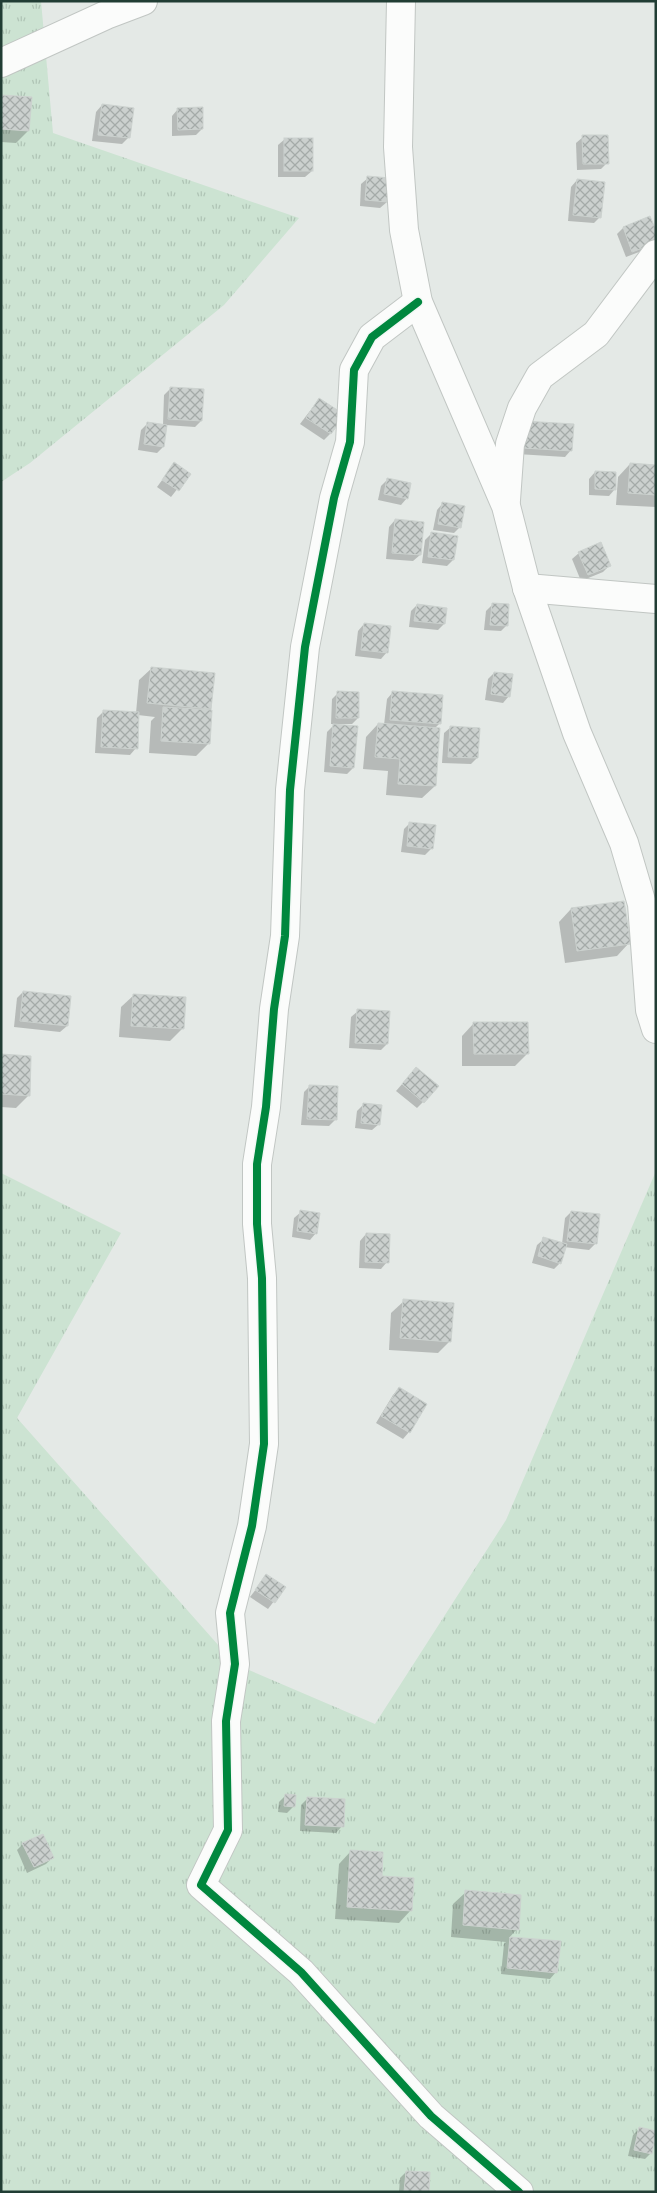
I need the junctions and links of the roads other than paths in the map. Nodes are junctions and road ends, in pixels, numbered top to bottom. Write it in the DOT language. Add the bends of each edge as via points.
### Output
graph roads {
  1 [pos="143,1"];
  2 [pos="401,1"];
  3 [pos="1,63"];
  4 [pos="656,254"];
  5 [pos="418,302"];
  6 [pos="506,506"];
  7 [pos="527,588"];
  8 [pos="656,599"];
  9 [pos="656,1029"];
  10 [pos="519,2192"];
  1 -- 3 [label="street"];
  2 -- 5 [label="street" via="399,156 404,230"];
  4 -- 6 [label="street" via="596,334 540,376 522,408 510,444"];
  5 -- 6 [label="street"];
  5 -- 10 [label="street" via="372,337 354,370 350,442 334,498 305,647 290,790 285,936 257,1164 264,1444 252,1526 230,1613 235,1664 226,1721 228,1830 201,1885 301,1972 432,2116"];
  6 -- 7 [label="street"];
  7 -- 8 [label="street"];
  7 -- 9 [label="street" via="577,733 624,843 642,904 650,1010"];
}
